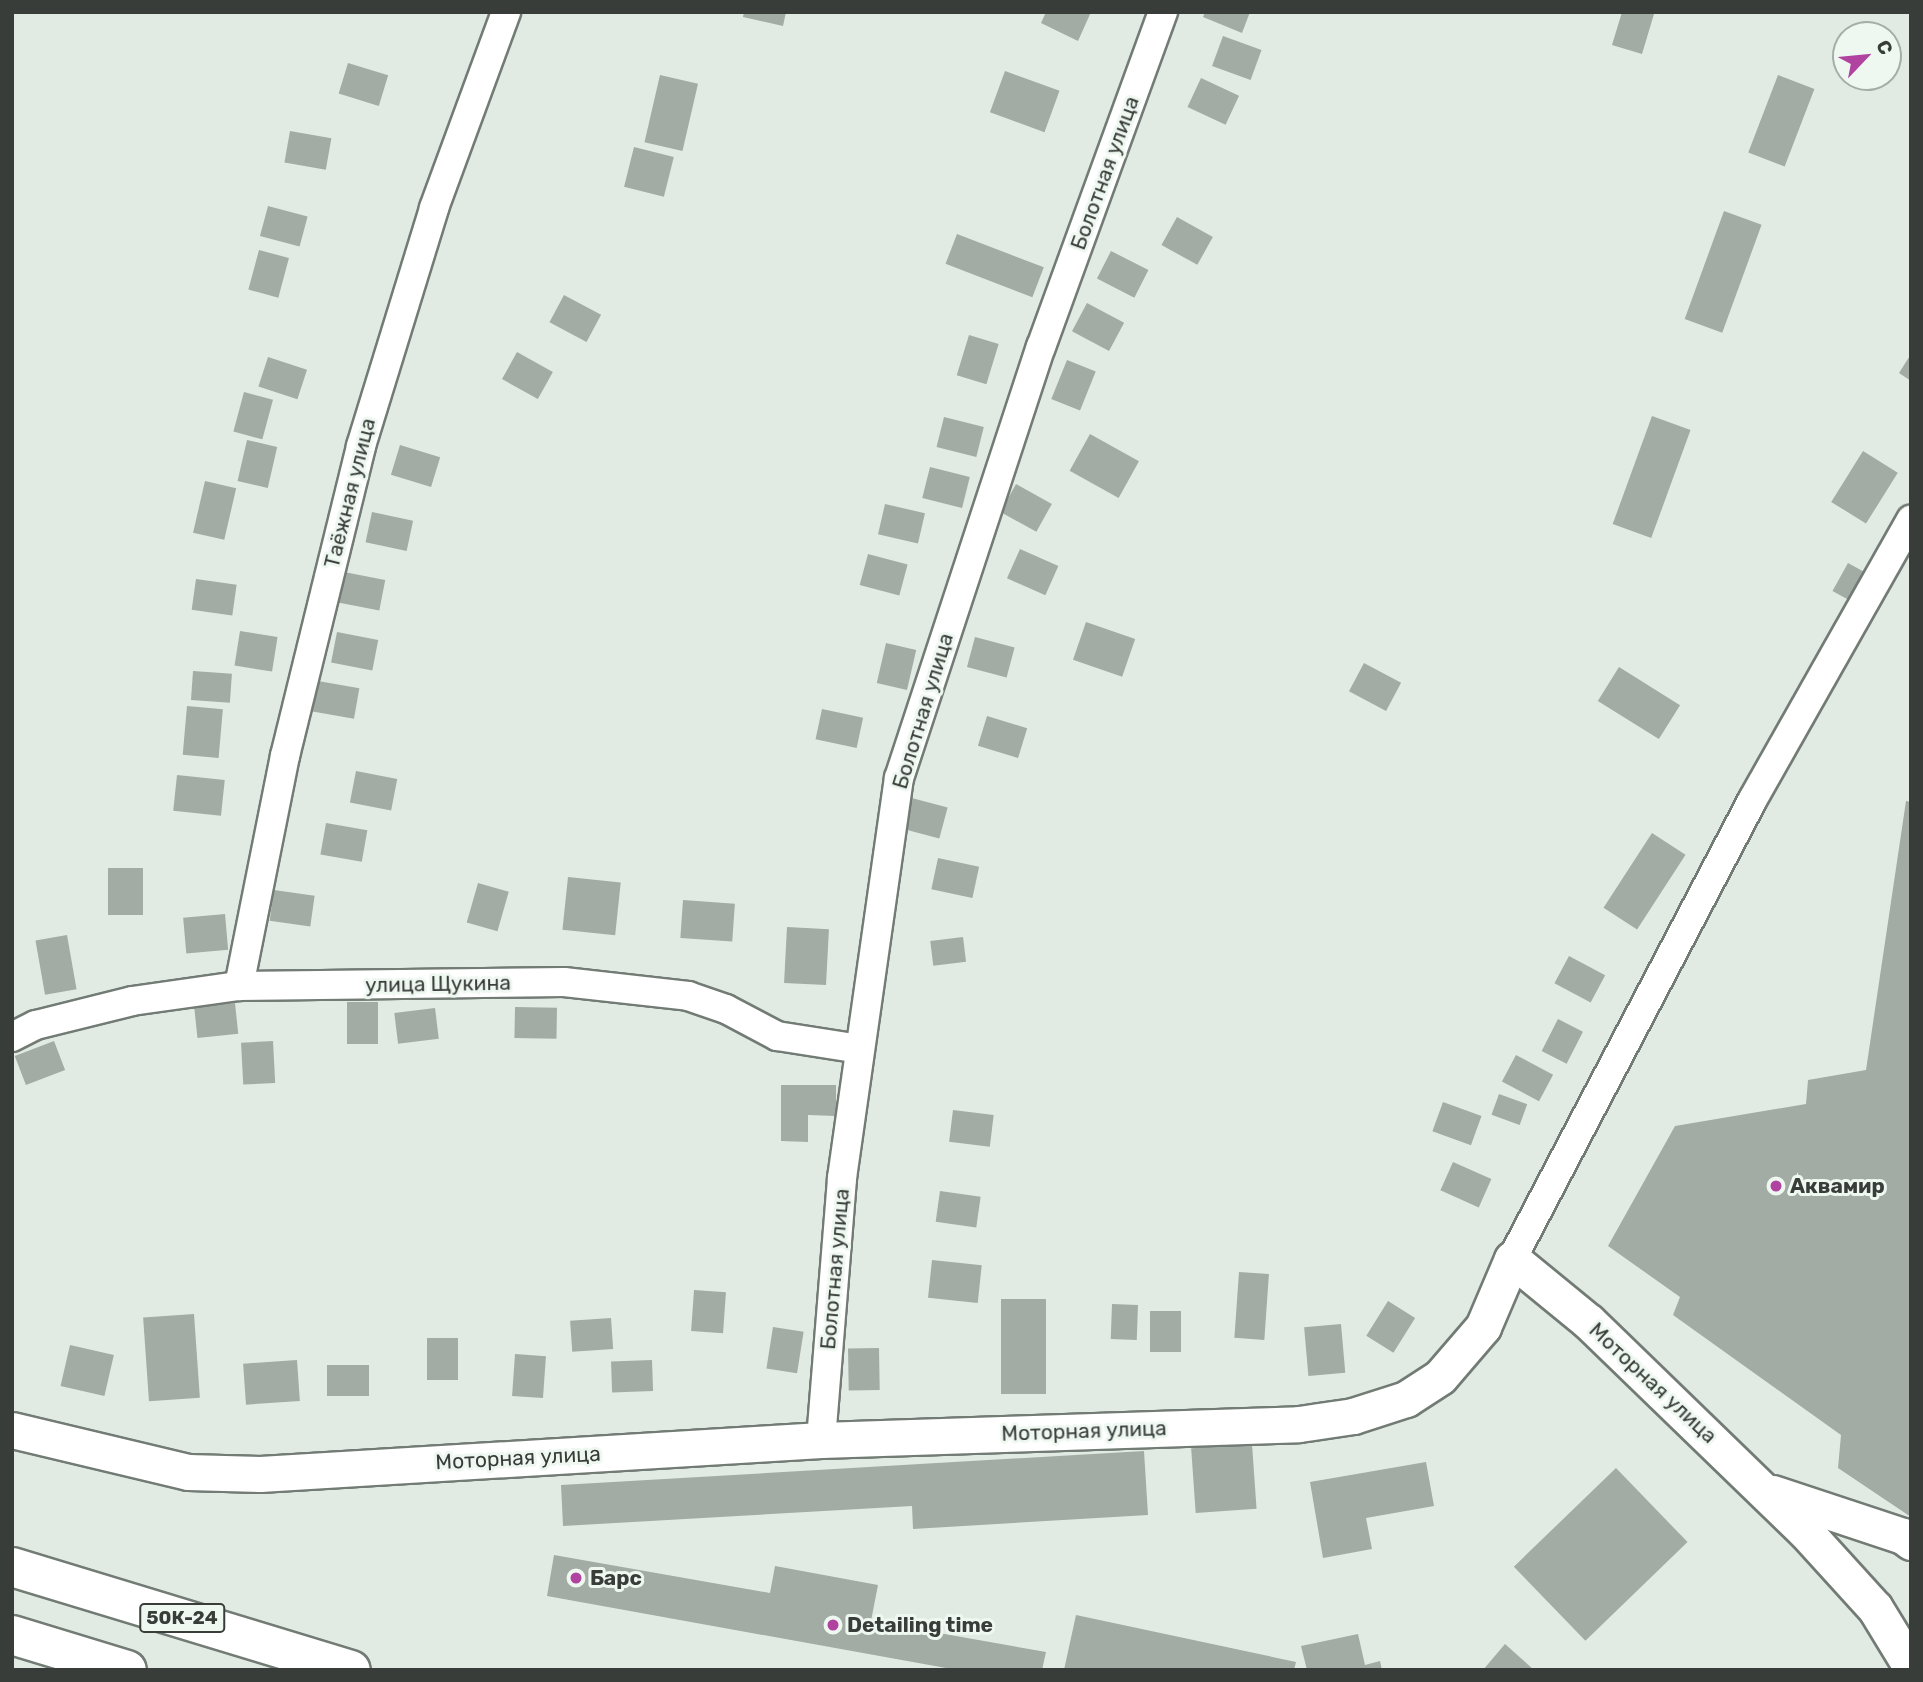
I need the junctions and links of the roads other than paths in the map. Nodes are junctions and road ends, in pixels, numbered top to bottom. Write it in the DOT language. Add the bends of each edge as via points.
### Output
graph roads {
  1 [pos="506,12"];
  2 [pos="1163,12"];
  3 [pos="1911,520"];
  4 [pos="239,986"];
  5 [pos="12,1037"];
  6 [pos="860,1049"];
  7 [pos="1512,1259"];
  8 [pos="12,1430"];
  9 [pos="821,1440"];
  10 [pos="1764,1490"];
  11 [pos="1911,1542"];
  12 [pos="12,1567"];
  13 [pos="12,1635"];
  14 [pos="1911,1667"];
  15 [pos="127,1670"];
  16 [pos="351,1670"];
  1 -- 4 [label="street, Таёжная улица" via="434,208 360,446 285,756"];
  2 -- 6 [label="street, Болотная улица" via="1041,347 900,778"];
  3 -- 7 [label="street" via="1753,799"];
  4 -- 5 [label="street, улица Щукина" via="132,1000 36,1025"];
  4 -- 6 [label="street, улица Щукина" via="564,982 688,996 726,1009 777,1036"];
  6 -- 9 [label="street, Болотная улица" via="842,1178"];
  7 -- 9 [label="street, Моторная улица" via="1483,1327 1440,1377 1406,1399 1353,1416 1298,1424"];
  7 -- 10 [label="street, Моторная улица" via="1589,1322"];
  8 -- 9 [label="street, Моторная улица" via="188,1472 260,1474"];
  10 -- 11 [label="street"];
  10 -- 14 [label="street, Моторная улица" via="1875,1608"];
  12 -- 16 [label="main road, 50К-24"];
  13 -- 15 [label="main road"];
}
